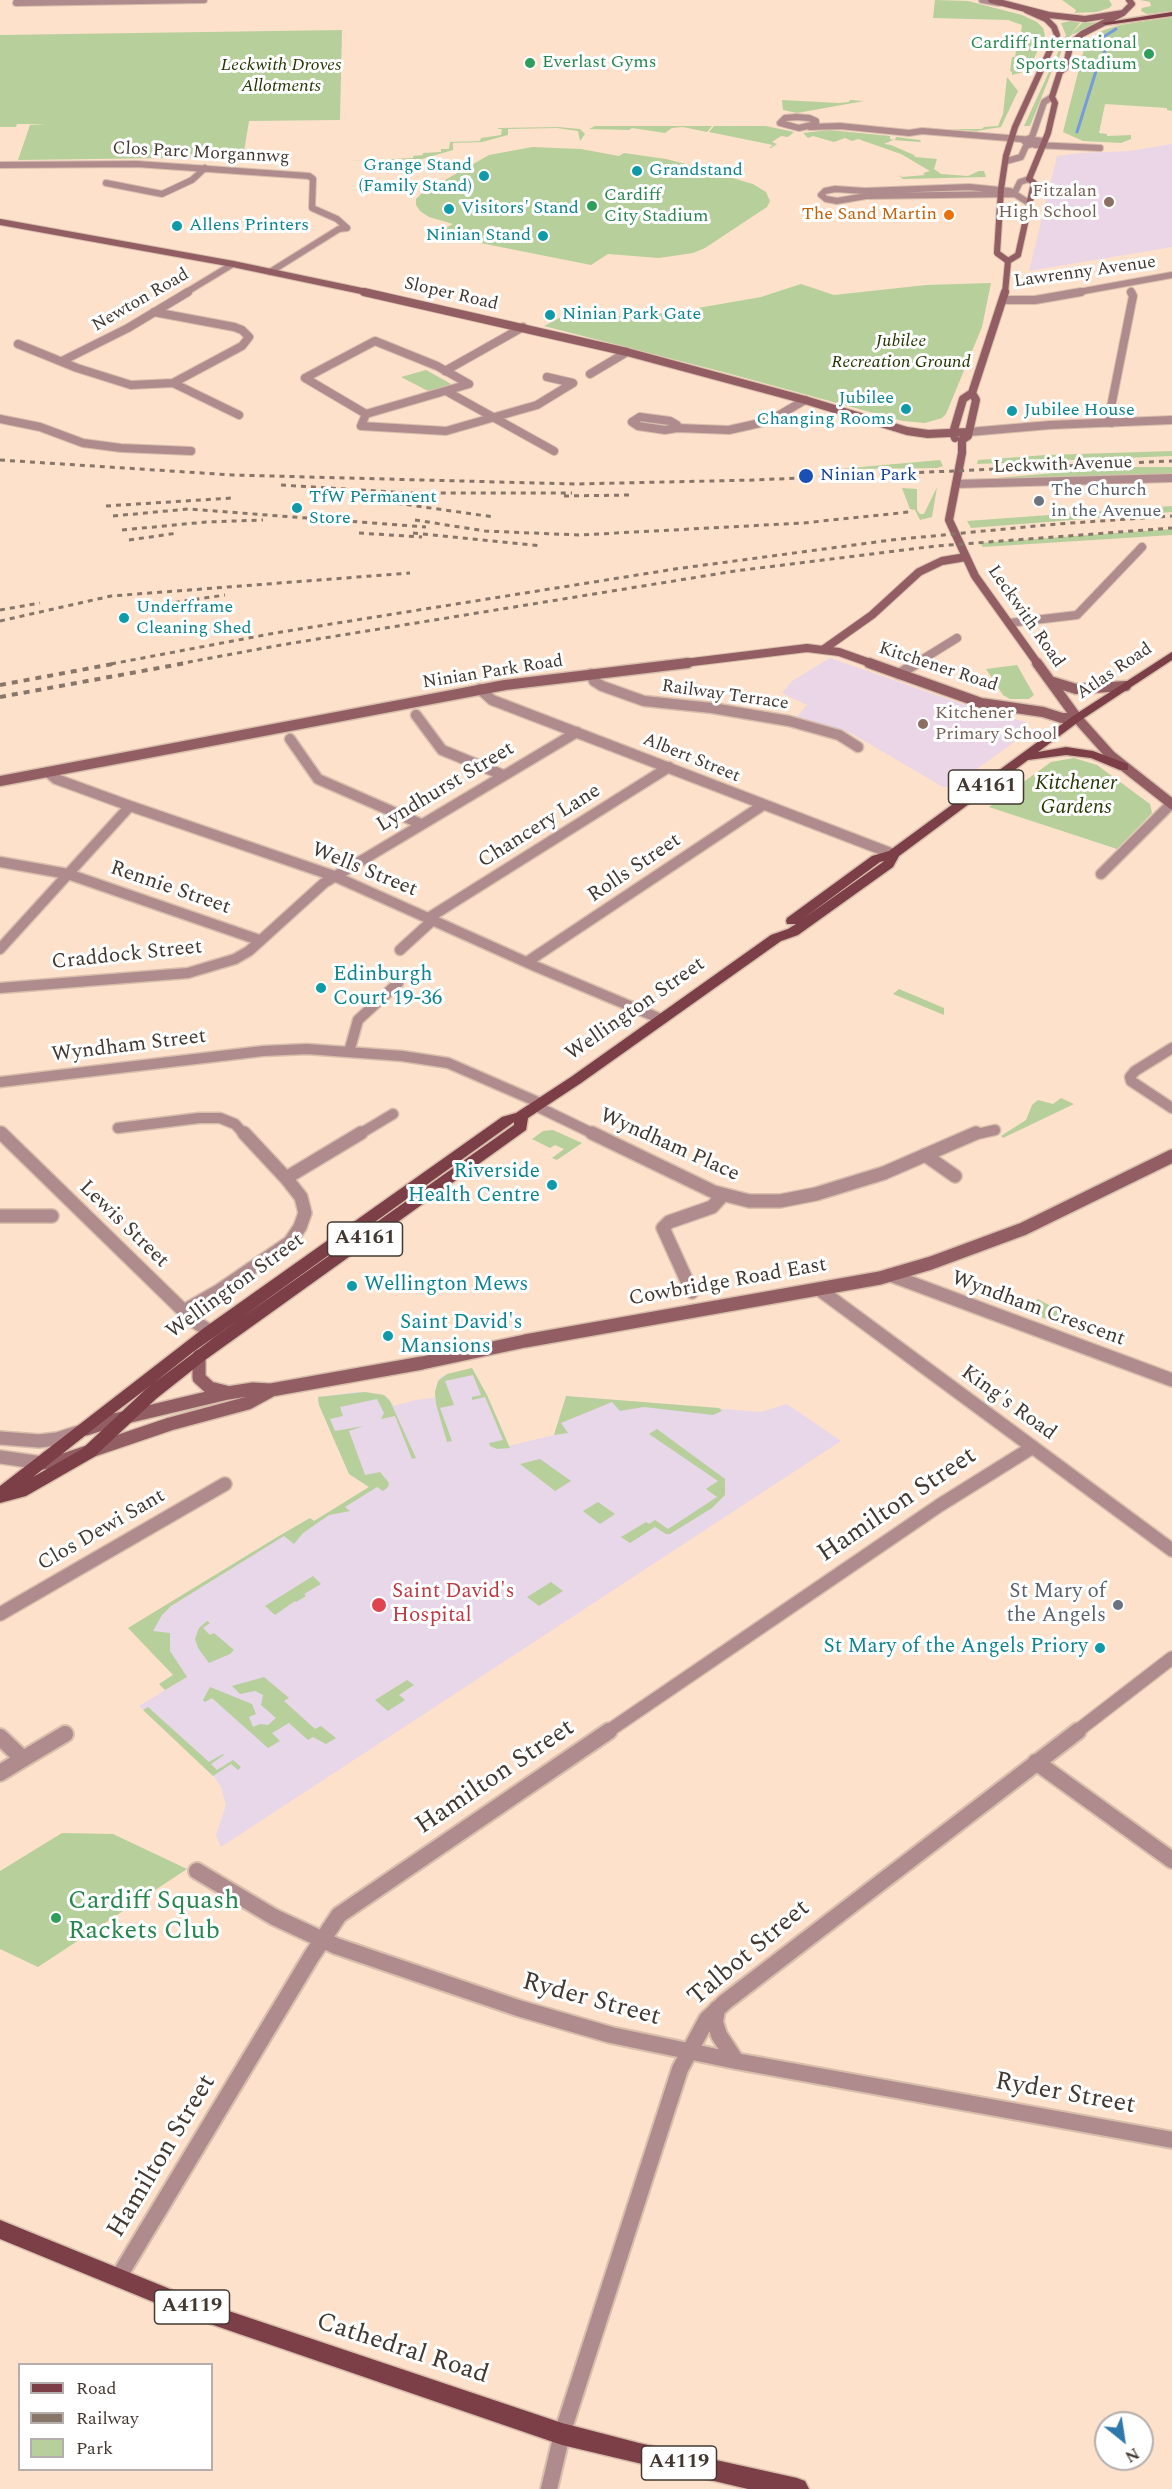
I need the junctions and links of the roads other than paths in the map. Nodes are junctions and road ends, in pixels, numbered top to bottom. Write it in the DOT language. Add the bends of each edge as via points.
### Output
graph roads {
  1 [pos="17,0"];
  2 [pos="204,0"];
  3 [pos="982,0"];
  4 [pos="991,0"];
  5 [pos="1130,0"];
  6 [pos="999,3"];
  7 [pos="1026,10"];
  8 [pos="1123,13"];
  9 [pos="1172,14"];
  10 [pos="1097,18"];
  11 [pos="1116,18"];
  12 [pos="1138,18"];
  13 [pos="1106,23"];
  14 [pos="1052,97"];
  15 [pos="816,121"];
  16 [pos="840,126"];
  17 [pos="810,127"];
  18 [pos="1011,140"];
  19 [pos="1030,142"];
  20 [pos="1044,143"];
  21 [pos="1007,161"];
  22 [pos="0,165"];
  23 [pos="205,168"];
  24 [pos="1029,178"];
  25 [pos="106,183"];
  26 [pos="1001,192"];
  27 [pos="162,194"];
  28 [pos="853,194"];
  29 [pos="1014,194"];
  30 [pos="178,198"];
  31 [pos="1029,203"];
  32 [pos="0,222"];
  33 [pos="1008,261"];
  34 [pos="233,264"];
  35 [pos="270,272"];
  36 [pos="1172,275"];
  37 [pos="1131,291"];
  38 [pos="1003,300"];
  39 [pos="154,312"];
  40 [pos="523,327"];
  41 [pos="18,344"];
  42 [pos="627,352"];
  43 [pos="62,361"];
  44 [pos="445,371"];
  45 [pos="547,377"];
  46 [pos="173,383"];
  47 [pos="573,383"];
  48 [pos="446,391"];
  49 [pos="972,393"];
  50 [pos="805,400"];
  51 [pos="366,414"];
  52 [pos="239,415"];
  53 [pos="494,418"];
  54 [pos="0,419"];
  55 [pos="1172,420"];
  56 [pos="1112,423"];
  57 [pos="677,428"];
  58 [pos="970,429"];
  59 [pos="954,430"];
  60 [pos="962,440"];
  61 [pos="191,451"];
  62 [pos="554,451"];
  63 [pos="1172,478"];
  64 [pos="956,484"];
  65 [pos="1142,547"];
  66 [pos="966,557"];
  67 [pos="1009,623"];
  68 [pos="957,638"];
  69 [pos="824,649"];
  70 [pos="1172,656"];
  71 [pos="591,674"];
  72 [pos="899,674"];
  73 [pos="1050,681"];
  74 [pos="1126,686"];
  75 [pos="480,689"];
  76 [pos="416,715"];
  77 [pos="1077,718"];
  78 [pos="577,732"];
  79 [pos="290,739"];
  80 [pos="858,747"];
  81 [pos="1023,759"];
  82 [pos="669,767"];
  83 [pos="1124,767"];
  84 [pos="48,772"];
  85 [pos="503,775"];
  86 [pos="0,781"];
  87 [pos="1172,803"];
  88 [pos="763,805"];
  89 [pos="130,806"];
  90 [pos="421,824"];
  91 [pos="893,854"];
  92 [pos="0,862"];
  93 [pos="68,874"];
  94 [pos="1101,874"];
  95 [pos="334,876"];
  96 [pos="432,918"];
  97 [pos="260,940"];
  98 [pos="0,949"];
  99 [pos="400,950"];
  100 [pos="527,962"];
  101 [pos="398,982"];
  102 [pos="0,988"];
  103 [pos="661,1019"];
  104 [pos="1172,1048"];
  105 [pos="263,1051"];
  106 [pos="350,1052"];
  107 [pos="0,1082"];
  108 [pos="538,1105"];
  109 [pos="1172,1108"];
  110 [pos="393,1114"];
  111 [pos="118,1128"];
  112 [pos="995,1130"];
  113 [pos="0,1132"];
  114 [pos="925,1155"];
  115 [pos="1172,1156"];
  116 [pos="955,1176"];
  117 [pos="286,1179"];
  118 [pos="723,1195"];
  119 [pos="0,1216"];
  120 [pos="52,1216"];
  121 [pos="890,1275"];
  122 [pos="820,1290"];
  123 [pos="692,1293"];
  124 [pos="184,1311"];
  125 [pos="217,1335"];
  126 [pos="199,1356"];
  127 [pos="1172,1380"];
  128 [pos="271,1390"];
  129 [pos="228,1393"];
  130 [pos="128,1416"];
  131 [pos="82,1431"];
  132 [pos="0,1438"];
  133 [pos="1033,1447"];
  134 [pos="88,1453"];
  135 [pos="0,1456"];
  136 [pos="42,1463"];
  137 [pos="225,1484"];
  138 [pos="0,1496"];
  139 [pos="1172,1550"];
  140 [pos="0,1614"];
  141 [pos="1172,1658"];
  142 [pos="65,1734"];
  143 [pos="0,1737"];
  144 [pos="22,1759"];
  145 [pos="1036,1762"];
  146 [pos="0,1773"];
  147 [pos="1172,1860"];
  148 [pos="197,1871"];
  149 [pos="322,1939"];
  150 [pos="717,2009"];
  151 [pos="688,2052"];
  152 [pos="736,2061"];
  153 [pos="1172,2140"];
  154 [pos="0,2229"];
  155 [pos="118,2278"];
  156 [pos="562,2434"];
  157 [pos="549,2489"];
  158 [pos="797,2489"];
  1 -- 2 [label="street" via="16,3"];
  3 -- 6 [label="street"];
  4 -- 6 [label="main road"];
  5 -- 8 [label="main road" via="1130,8"];
  6 -- 7 [label="main road"];
  7 -- 10 [label="main road" via="1069,18"];
  7 -- 18 [label="main road" via="1051,23 1057,37"];
  8 -- 10 [label="main road"];
  8 -- 11 [label="main road"];
  9 -- 12 [label="main road"];
  10 -- 11 [label="main road"];
  11 -- 12 [label="main road"];
  11 -- 13 [label="main road"];
  12 -- 13 [label="main road"];
  13 -- 14 [label="main road" via="1071,43"];
  14 -- 19 [label="street" via="1044,102"];
  14 -- 20 [label="main road" via="1055,103"];
  15 -- 16 [label="street"];
  15 -- 17 [label="street"];
  15 -- 17 [label="street" via="796,117 780,123 792,128"];
  16 -- 17 [label="street"];
  16 -- 18 [label="street" via="918,136"];
  18 -- 19 [label="street"];
  18 -- 21 [label="main road"];
  19 -- 20 [label="street"];
  19 -- 21 [label="street" via="1021,157"];
  20 -- 20 [label="street" via="1100,147"];
  20 -- 24 [label="main road"];
  21 -- 26 [label="main road"];
  22 -- 23 [label="street, Clos Parc Morgannwg" via="137,164"];
  23 -- 27 [label="street" via="192,180"];
  23 -- 35 [label="street, Clos Parc Morgannwg" via="309,176 313,179 312,208 347,228 339,229"];
  24 -- 29 [label="street" via="1020,182"];
  24 -- 31 [label="main road" via="1034,183"];
  25 -- 27 [label="street"];
  26 -- 28 [label="street"];
  26 -- 29 [label="street"];
  26 -- 33 [label="main road" via="997,253"];
  27 -- 30 [label="street"];
  29 -- 31 [label="street"];
  31 -- 33 [label="main road" via="1018,255"];
  32 -- 34 [label="main road, Sloper Road"];
  33 -- 38 [label="main road"];
  34 -- 35 [label="main road, Sloper Road"];
  34 -- 39 [label="street, Newton Road"];
  35 -- 40 [label="main road, Sloper Road"];
  36 -- 38 [label="street, Lawrenny Avenue" via="1035,300"];
  37 -- 56 [label="street" via="1109,417"];
  38 -- 49 [label="main road"];
  39 -- 43 [label="street, Newton Road"];
  39 -- 46 [label="street" via="234,327 249,337 242,346"];
  40 -- 42 [label="main road, Sloper Road"];
  40 -- 44 [label="street"];
  41 -- 43 [label="street"];
  42 -- 47 [label="street"];
  42 -- 50 [label="main road, Sloper Road"];
  43 -- 46 [label="street" via="131,385"];
  44 -- 48 [label="street" via="469,384"];
  44 -- 51 [label="street" via="375,341 305,378"];
  45 -- 47 [label="street"];
  46 -- 52 [label="street"];
  47 -- 53 [label="street" via="537,405"];
  48 -- 51 [label="street"];
  48 -- 53 [label="street"];
  49 -- 58 [label="main road" via="976,400"];
  49 -- 59 [label="main road" via="963,399"];
  50 -- 57 [label="street" via="769,421 748,427 712,431"];
  50 -- 59 [label="main road, Sloper Road" via="928,434"];
  51 -- 53 [label="street" via="361,426 446,431"];
  53 -- 62 [label="street"];
  54 -- 61 [label="street" via="40,427 83,443"];
  55 -- 56 [label="street"];
  56 -- 58 [label="street"];
  57 -- 57 [label="street" via="655,429 632,422 646,417 670,421"];
  58 -- 59 [label="main road, Sloper Road"];
  58 -- 60 [label="main road" via="969,436"];
  59 -- 60 [label="main road" via="954,438"];
  60 -- 64 [label="main road, Leckwith Road"];
  63 -- 64 [label="street, Leckwith Avenue"];
  64 -- 66 [label="main road, Leckwith Road" via="949,520"];
  65 -- 67 [label="street" via="1077,615"];
  66 -- 67 [label="main road, Leckwith Road"];
  66 -- 69 [label="main road" via="942,561 920,572 872,615"];
  67 -- 73 [label="main road, Leckwith Road"];
  68 -- 72 [label="street"];
  69 -- 71 [label="main road, Ninian Park Road"];
  69 -- 72 [label="main road, Kitchener Road"];
  70 -- 74 [label="main road, Atlas Road / A4161"];
  71 -- 75 [label="main road, Ninian Park Road"];
  71 -- 80 [label="street, Railway Terrace" via="602,686 644,701 789,721 839,735"];
  72 -- 77 [label="main road, Kitchener Road" via="981,703"];
  73 -- 74 [label="main road" via="1088,689"];
  73 -- 77 [label="main road, Leckwith Road"];
  74 -- 77 [label="main road, Atlas Road / A4161"];
  75 -- 78 [label="street, Albert Street" via="492,700"];
  75 -- 84 [label="main road, Ninian Park Road"];
  76 -- 85 [label="street" via="442,750"];
  77 -- 81 [label="main road, Wellington Street / A4161"];
  77 -- 83 [label="main road, Leckwith Road"];
  78 -- 82 [label="street, Albert Street"];
  78 -- 85 [label="street, Lyndhurst Street"];
  79 -- 90 [label="street" via="318,779"];
  81 -- 83 [label="main road" via="1066,751 1093,755"];
  81 -- 91 [label="main road, Wellington Street / A4161"];
  82 -- 88 [label="street, Albert Street"];
  82 -- 96 [label="street, Chancery Lane"];
  83 -- 87 [label="main road, Leckwith Road"];
  84 -- 86 [label="main road, Ninian Park Road"];
  84 -- 89 [label="street, Wells Street"];
  85 -- 90 [label="street, Lyndhurst Street"];
  87 -- 94 [label="street"];
  88 -- 91 [label="street, Albert Street"];
  88 -- 100 [label="street, Rolls Street"];
  89 -- 93 [label="street"];
  89 -- 95 [label="street, Wells Street"];
  90 -- 95 [label="street, Lyndhurst Street"];
  91 -- 103 [label="main road, Wellington Street / A4161" via="889,864"];
  92 -- 93 [label="street, Rennie Street"];
  93 -- 97 [label="street, Rennie Street"];
  93 -- 98 [label="street"];
  95 -- 96 [label="street, Wells Street"];
  95 -- 97 [label="street, Craddock Street"];
  96 -- 99 [label="street, Chancery Lane"];
  96 -- 100 [label="street, Wells Street"];
  97 -- 102 [label="street, Craddock Street" via="235,959 188,973"];
  100 -- 103 [label="street, Wells Street"];
  101 -- 106 [label="street" via="358,1020"];
  103 -- 108 [label="main road, Wellington Street / A4161"];
  104 -- 109 [label="street" via="1132,1074 1131,1081"];
  105 -- 106 [label="street, Wyndham Place"];
  105 -- 107 [label="street, Wyndham Street"];
  106 -- 108 [label="street, Wyndham Place" via="448,1063"];
  108 -- 118 [label="street, Wyndham Place"];
  108 -- 125 [label="main road, Wellington Street / A4161" via="521,1116 521,1127"];
  110 -- 117 [label="street"];
  111 -- 117 [label="street" via="220,1118 235,1124"];
  112 -- 114 [label="street, Wyndham Place" via="977,1133"];
  113 -- 124 [label="street, Lewis Street"];
  114 -- 116 [label="street"];
  114 -- 118 [label="street, Wyndham Place" via="863,1181 807,1197 765,1202"];
  115 -- 121 [label="main road, Cowbridge Road East" via="1023,1229"];
  117 -- 124 [label="street" via="301,1197 305,1213 290,1242"];
  118 -- 123 [label="street" via="712,1207 669,1222 663,1228"];
  119 -- 120 [label="street"];
  121 -- 122 [label="main road, Cowbridge Road East"];
  121 -- 127 [label="street, Wyndham Crescent"];
  122 -- 128 [label="main road, Cowbridge Road East"];
  122 -- 133 [label="street, King's Road"];
  124 -- 125 [label="street, Lewis Street"];
  125 -- 126 [label="main road, Wellington Street / A4161"];
  125 -- 131 [label="main road, Wellington Street / A4161"];
  126 -- 129 [label="main road" via="198,1374 202,1382"];
  126 -- 130 [label="main road, Wellington Street / A4161"];
  128 -- 129 [label="main road, Cowbridge Road East"];
  128 -- 134 [label="main road, Cowbridge Road East" via="248,1403 170,1424"];
  129 -- 130 [label="main road, Cowbridge Road East"];
  130 -- 131 [label="main road, Cowbridge Road East"];
  130 -- 134 [label="main road, Wellington Street / A4161"];
  131 -- 132 [label="street" via="39,1441"];
  131 -- 136 [label="main road, Wellington Street / A4161"];
  133 -- 139 [label="street, King's Road"];
  133 -- 149 [label="street, Hamilton Street" via="940,1505 348,1908"];
  134 -- 136 [label="main road, Cowbridge Road East"];
  134 -- 138 [label="main road, Cowbridge Road East / A4161" via="20,1492"];
  135 -- 136 [label="street"];
  136 -- 138 [label="main road, Cowbridge Road East / A4161"];
  137 -- 140 [label="street, Clos Dewi Sant"];
  141 -- 145 [label="street, Talbot Street"];
  142 -- 144 [label="street"];
  143 -- 144 [label="street"];
  144 -- 146 [label="street"];
  145 -- 147 [label="street"];
  145 -- 150 [label="street, Talbot Street"];
  148 -- 149 [label="street, Ryder Street" via="264,1912"];
  149 -- 151 [label="street, Ryder Street" via="518,2008"];
  149 -- 155 [label="street, Hamilton Street"];
  150 -- 151 [label="street, Talbot Street" via="699,2029"];
  150 -- 152 [label="street" via="719,2035"];
  151 -- 152 [label="street, Ryder Street"];
  151 -- 156 [label="street, Talbot Street"];
  152 -- 153 [label="street, Ryder Street"];
  154 -- 155 [label="main road, Cathedral Road / A4119"];
  155 -- 156 [label="main road, Cathedral Road / A4119" via="273,2337"];
  156 -- 157 [label="street, Talbot Street"];
  156 -- 158 [label="main road, Cathedral Road / A4119"];
}
